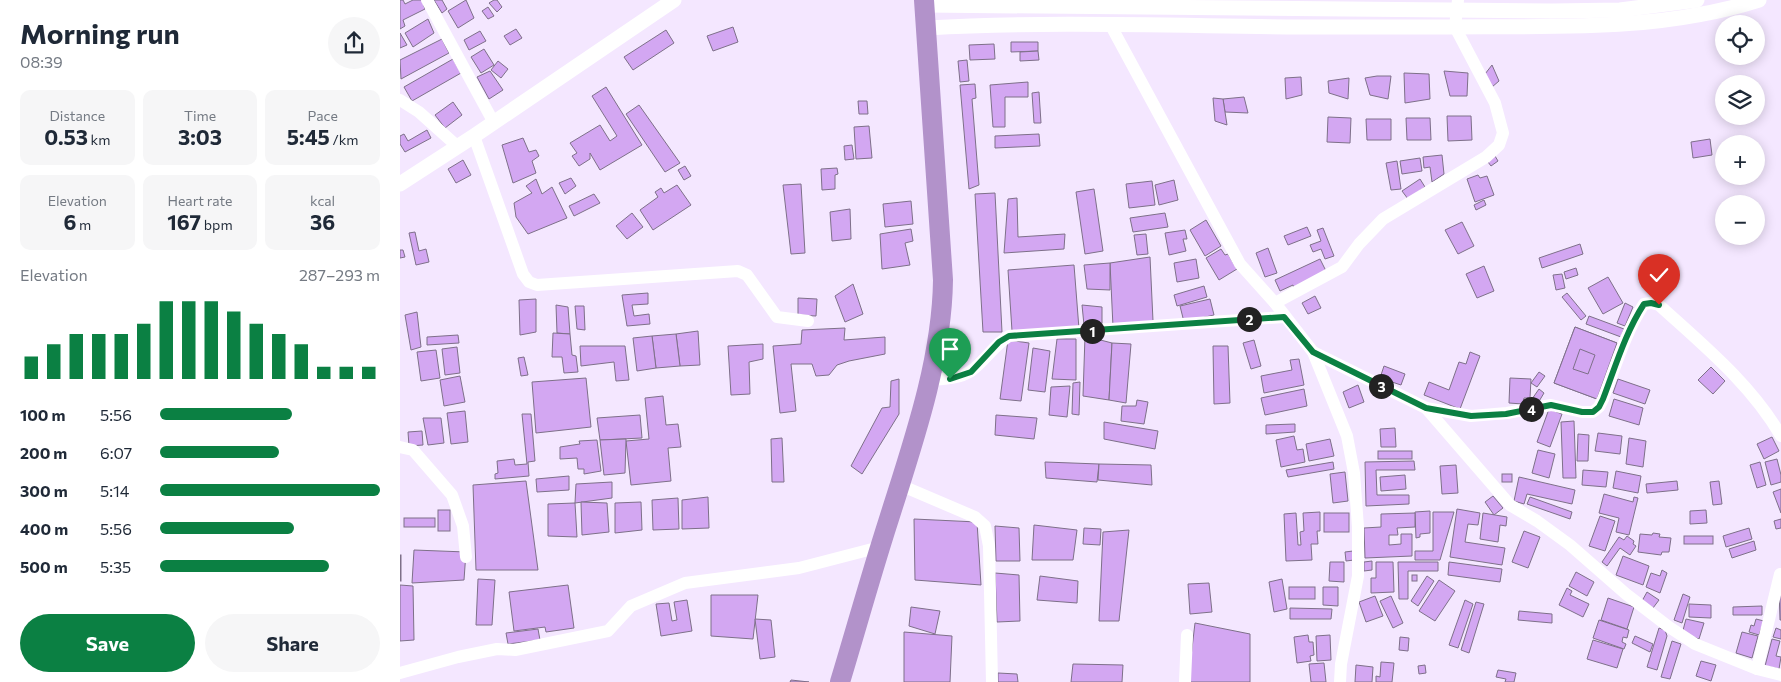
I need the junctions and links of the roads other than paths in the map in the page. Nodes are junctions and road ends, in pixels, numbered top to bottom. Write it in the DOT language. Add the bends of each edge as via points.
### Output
graph roads {
  1 [pos="427,0"];
  2 [pos="674,0"];
  3 [pos="1696,0"];
  4 [pos="1759,0"];
  5 [pos="925,3"];
  6 [pos="1028,3"];
  7 [pos="1223,4"];
  8 [pos="1457,5"];
  9 [pos="1110,24"];
  10 [pos="1455,27"];
  11 [pos="927,28"];
  12 [pos="400,100"];
  13 [pos="494,123"];
  14 [pos="474,136"];
  15 [pos="458,146"];
  16 [pos="400,184"];
  17 [pos="1275,303"];
  18 [pos="1284,317"];
  19 [pos="808,321"];
  20 [pos="1313,352"];
  21 [pos="929,380"];
  22 [pos="1426,408"];
  23 [pos="1781,436"];
  24 [pos="400,447"];
  25 [pos="900,486"];
  26 [pos="880,547"];
  27 [pos="466,557"];
  28 [pos="1780,574"];
  29 [pos="1187,635"];
  30 [pos="1757,669"];
  31 [pos="400,673"];
  32 [pos="1781,675"];
  33 [pos="840,682"];
  34 [pos="992,682"];
  35 [pos="1185,682"];
  36 [pos="1340,682"];
  1 -- 13 [label="street"];
  2 -- 13 [label="street"];
  3 -- 8 [label="street" via="1620,10"];
  4 -- 10 [label="street" via="1693,16 1646,22 1592,26"];
  5 -- 6 [label="street"];
  5 -- 11 [label="highway"];
  6 -- 7 [label="street"];
  7 -- 8 [label="street"];
  8 -- 10 [label="street"];
  9 -- 10 [label="street"];
  9 -- 11 [label="street"];
  9 -- 17 [label="street" via="1240,264"];
  10 -- 17 [label="street" via="1495,103 1503,133 1499,145 1486,157 1383,220 1342,268"];
  11 -- 21 [label="highway" via="943,280 938,342"];
  12 -- 15 [label="street"];
  13 -- 14 [label="street"];
  14 -- 15 [label="street"];
  14 -- 19 [label="street" via="523,274 529,282 536,285 738,271 747,275 777,317"];
  15 -- 16 [label="street"];
  17 -- 18 [label="street"];
  18 -- 20 [label="street"];
  18 -- 21 [label="street" via="1009,336 999,342 971,372 950,379"];
  20 -- 22 [label="street"];
  20 -- 36 [label="street" via="1347,436 1354,473 1358,576"];
  21 -- 25 [label="highway"];
  22 -- 23 [label="street" via="1471,416 1506,414 1551,405 1593,412 1603,399 1638,312 1644,304 1651,303 1659,305 1710,351 1768,414"];
  22 -- 30 [label="street" via="1510,505 1570,545 1669,627 1695,644"];
  24 -- 27 [label="street" via="413,450 452,495 462,526"];
  25 -- 26 [label="highway"];
  25 -- 34 [label="street" via="975,517 985,526 989,546"];
  26 -- 31 [label="street" via="799,568 685,583 631,606 608,632 514,650 497,649 458,656"];
  26 -- 33 [label="highway"];
  28 -- 30 [label="street"];
  29 -- 35 [label="street"];
  30 -- 32 [label="street"];
}
